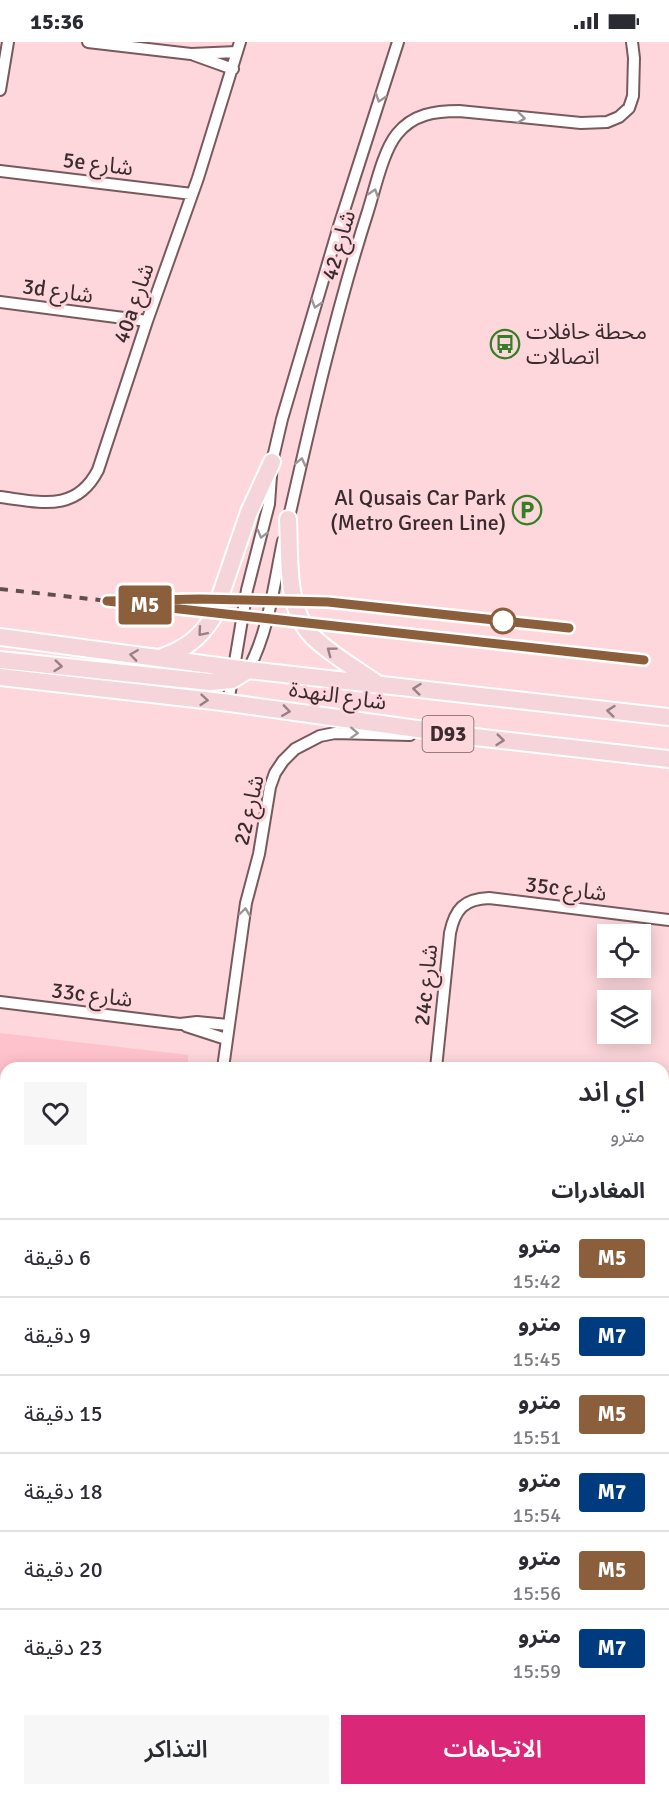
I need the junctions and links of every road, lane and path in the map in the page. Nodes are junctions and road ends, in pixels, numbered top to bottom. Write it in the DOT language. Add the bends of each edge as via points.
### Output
graph roads {
  1 [pos="8,42"];
  2 [pos="88,42"];
  3 [pos="398,42"];
  4 [pos="632,42"];
  5 [pos="239,47"];
  6 [pos="191,54"];
  7 [pos="233,69"];
  8 [pos="0,82"];
  9 [pos="0,90"];
  10 [pos="0,171"];
  11 [pos="192,194"];
  12 [pos="0,302"];
  13 [pos="147,321"];
  14 [pos="272,462"];
  15 [pos="0,496"];
  16 [pos="288,519"];
  17 [pos="0,637"];
  18 [pos="158,658"];
  19 [pos="0,660"];
  20 [pos="238,672"];
  21 [pos="0,677"];
  22 [pos="379,685"];
  23 [pos="228,703"];
  24 [pos="669,717"];
  25 [pos="475,737"];
  26 [pos="669,759"];
  27 [pos="460,908"];
  28 [pos="669,920"];
  29 [pos="0,1002"];
  30 [pos="180,1024"];
  31 [pos="228,1024"];
  32 [pos="226,1039"];
  33 [pos="224,1062"];
  34 [pos="437,1062"];
  1 -- 8 [label="street"];
  2 -- 6 [label="street"];
  3 -- 14 [label="street, شارع 42, one-way" via="295,372"];
  16 -- 4 [label="street, شارع 42, one-way" via="360,237 387,151 396,135 408,123 439,111 607,122 629,108 633,96"];
  5 -- 6 [label="street"];
  5 -- 7 [label="street, 40a شارع"];
  6 -- 7 [label="street"];
  7 -- 11 [label="street, 40a شارع"];
  8 -- 9 [label="street"];
  10 -- 11 [label="street, 5e شارع"];
  11 -- 13 [label="street, 40a شارع"];
  12 -- 13 [label="street, 3d شارع"];
  13 -- 15 [label="street, 40a شارع" via="92,481 74,497 62,501"];
  14 -- 18 [label="main road, one-way" via="249,512 213,617 191,644"];
  14 -- 20 [label="street, شارع 42, one-way" via="269,504 247,590"];
  16 -- 20 [label="street, شارع 42" via="262,637 256,655"];
  22 -- 16 [label="main road, one-way" via="328,649 303,625 291,591"];
  18 -- 17 [label="main road, شارع النهدة / D93, one-way"];
  18 -- 20 [label="main road, شارع النهدة / D93"];
  19 -- 20 [label="main road, one-way" via="200,682 221,682"];
  20 -- 22 [label="main road, شارع النهدة / D93"];
  20 -- 23 [label="street, شارع 42"];
  21 -- 23 [label="main road, شارع النهدة / D93, one-way"];
  24 -- 22 [label="main road, شارع النهدة / D93, one-way"];
  23 -- 25 [label="main road, شارع النهدة / D93, one-way"];
  25 -- 26 [label="main road, شارع النهدة / D93, one-way"];
  31 -- 25 [label="street, شارع 22, one-way" via="246,903 270,787 283,761 313,739 335,733"];
  27 -- 28 [label="street, 35c شارع" via="469,901 489,898"];
  27 -- 34 [label="street, 24c شارع" via="450,933"];
  29 -- 30 [label="street, 33c شارع"];
  30 -- 31 [label="street, 33c شارع"];
  30 -- 32 [label="street, 33c شارع"];
  31 -- 32 [label="street, شارع 22"];
  32 -- 33 [label="street, شارع 22"];
}
